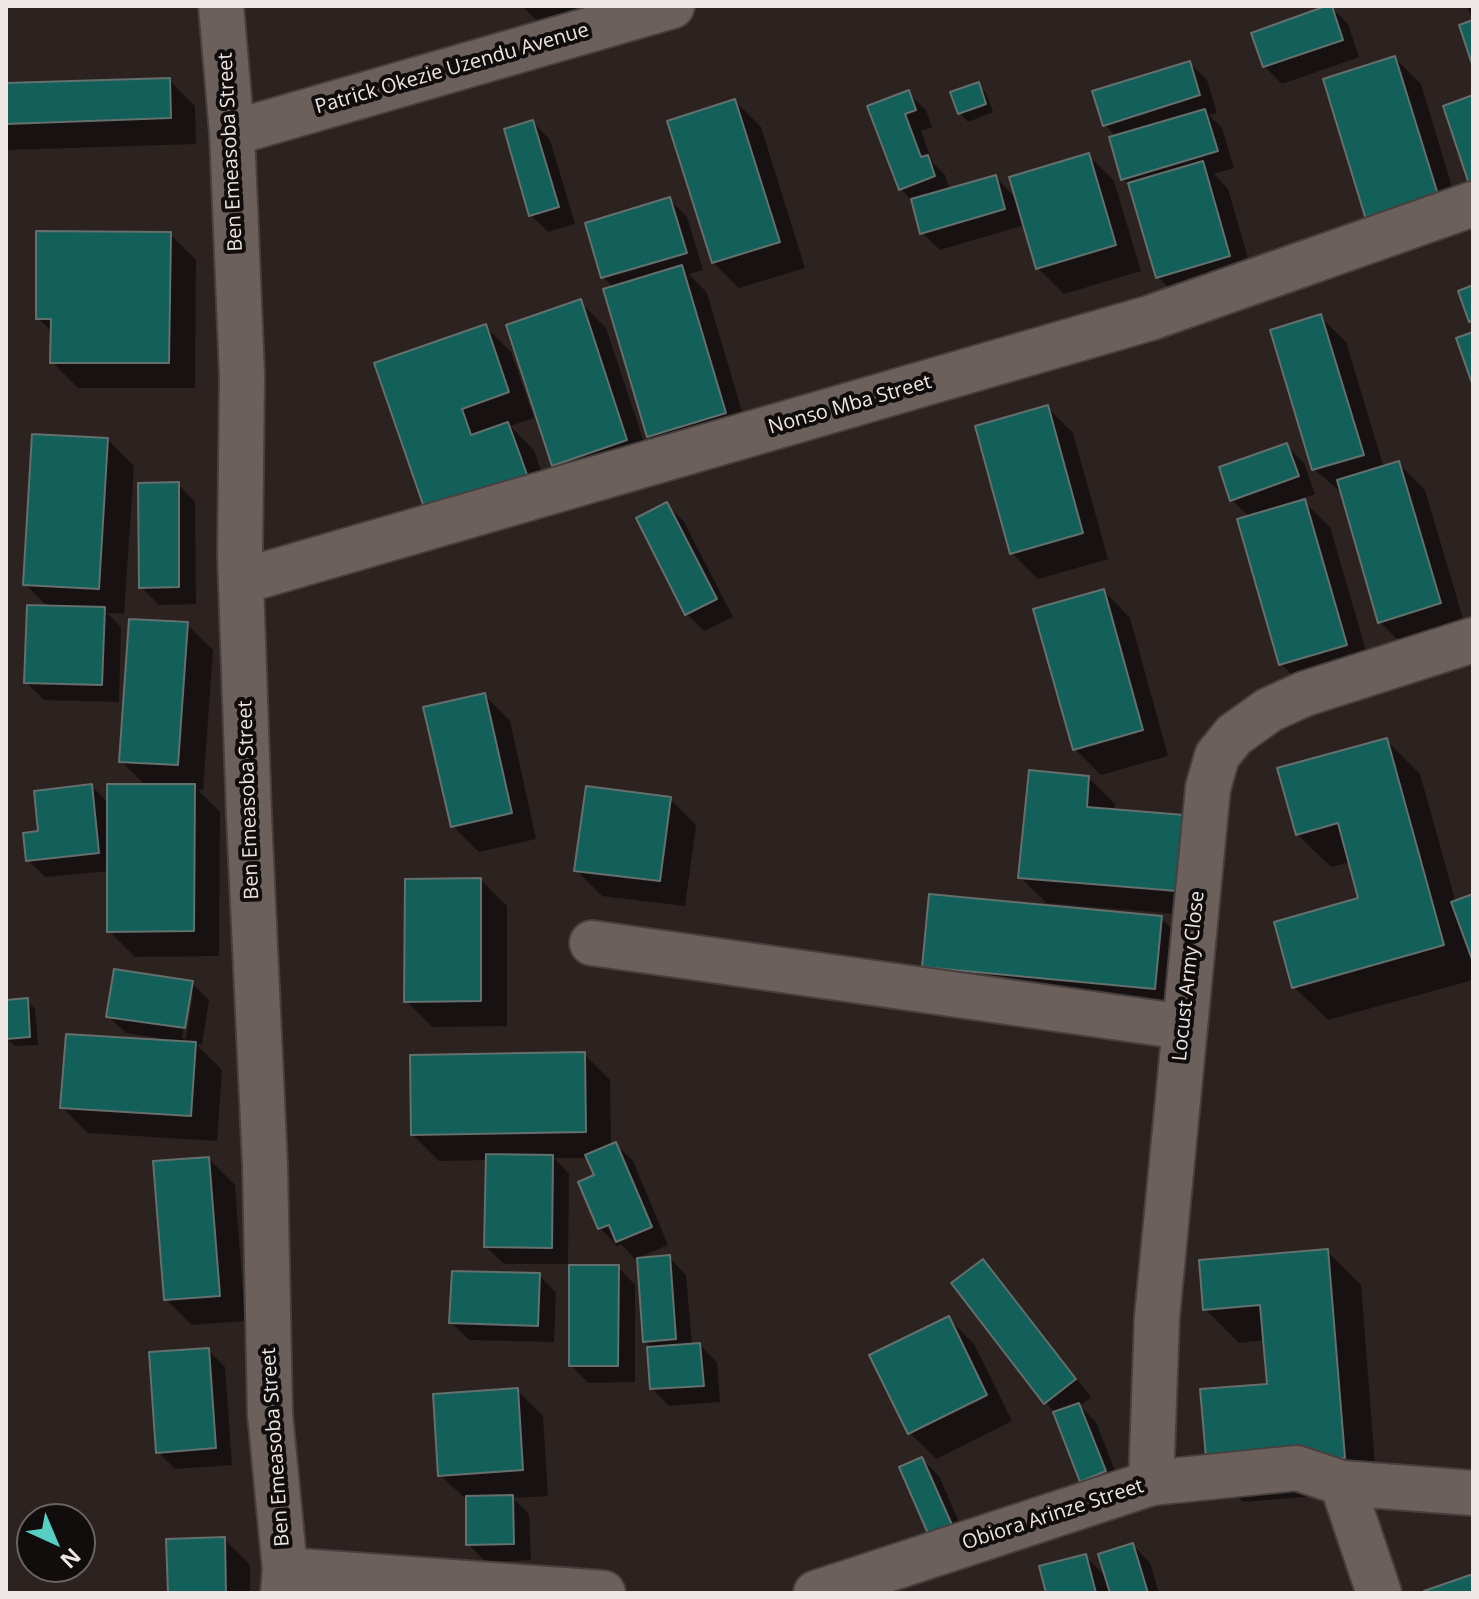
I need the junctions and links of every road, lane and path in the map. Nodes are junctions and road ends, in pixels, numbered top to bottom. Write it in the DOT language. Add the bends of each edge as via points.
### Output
graph roads {
  1 [pos="221,6"];
  2 [pos="672,6"];
  3 [pos="232,133"];
  4 [pos="1473,204"];
  5 [pos="240,555"];
  6 [pos="1473,640"];
  7 [pos="592,943"];
  8 [pos="1184,1027"];
  9 [pos="1151,1483"];
  10 [pos="1342,1483"];
  11 [pos="1473,1493"];
  12 [pos="284,1581"];
  13 [pos="603,1593"];
  14 [pos="816,1593"];
  15 [pos="1379,1593"];
  1 -- 3 [label="street, Ben Emeasoba Street"];
  2 -- 3 [label="street, Patrick Okezie Uzendu Avenue"];
  3 -- 5 [label="street, Ben Emeasoba Street" via="242,376"];
  4 -- 5 [label="street, Nonso Mba Street" via="1150,318 246,580"];
  5 -- 12 [label="street, Ben Emeasoba Street" via="270,1414"];
  6 -- 8 [label="street, Locust Army Close" via="1304,694 1269,710 1234,735 1217,756 1208,788"];
  7 -- 8 [label="street"];
  8 -- 9 [label="street, Locust Army Close" via="1157,1317"];
  9 -- 10 [label="street, Obiora Arinze Street" via="1297,1468"];
  9 -- 14 [label="street, Obiora Arinze Street"];
  10 -- 11 [label="street, Obiora Arinze Street"];
  10 -- 15 [label="street"];
  12 -- 13 [label="street"];
}
